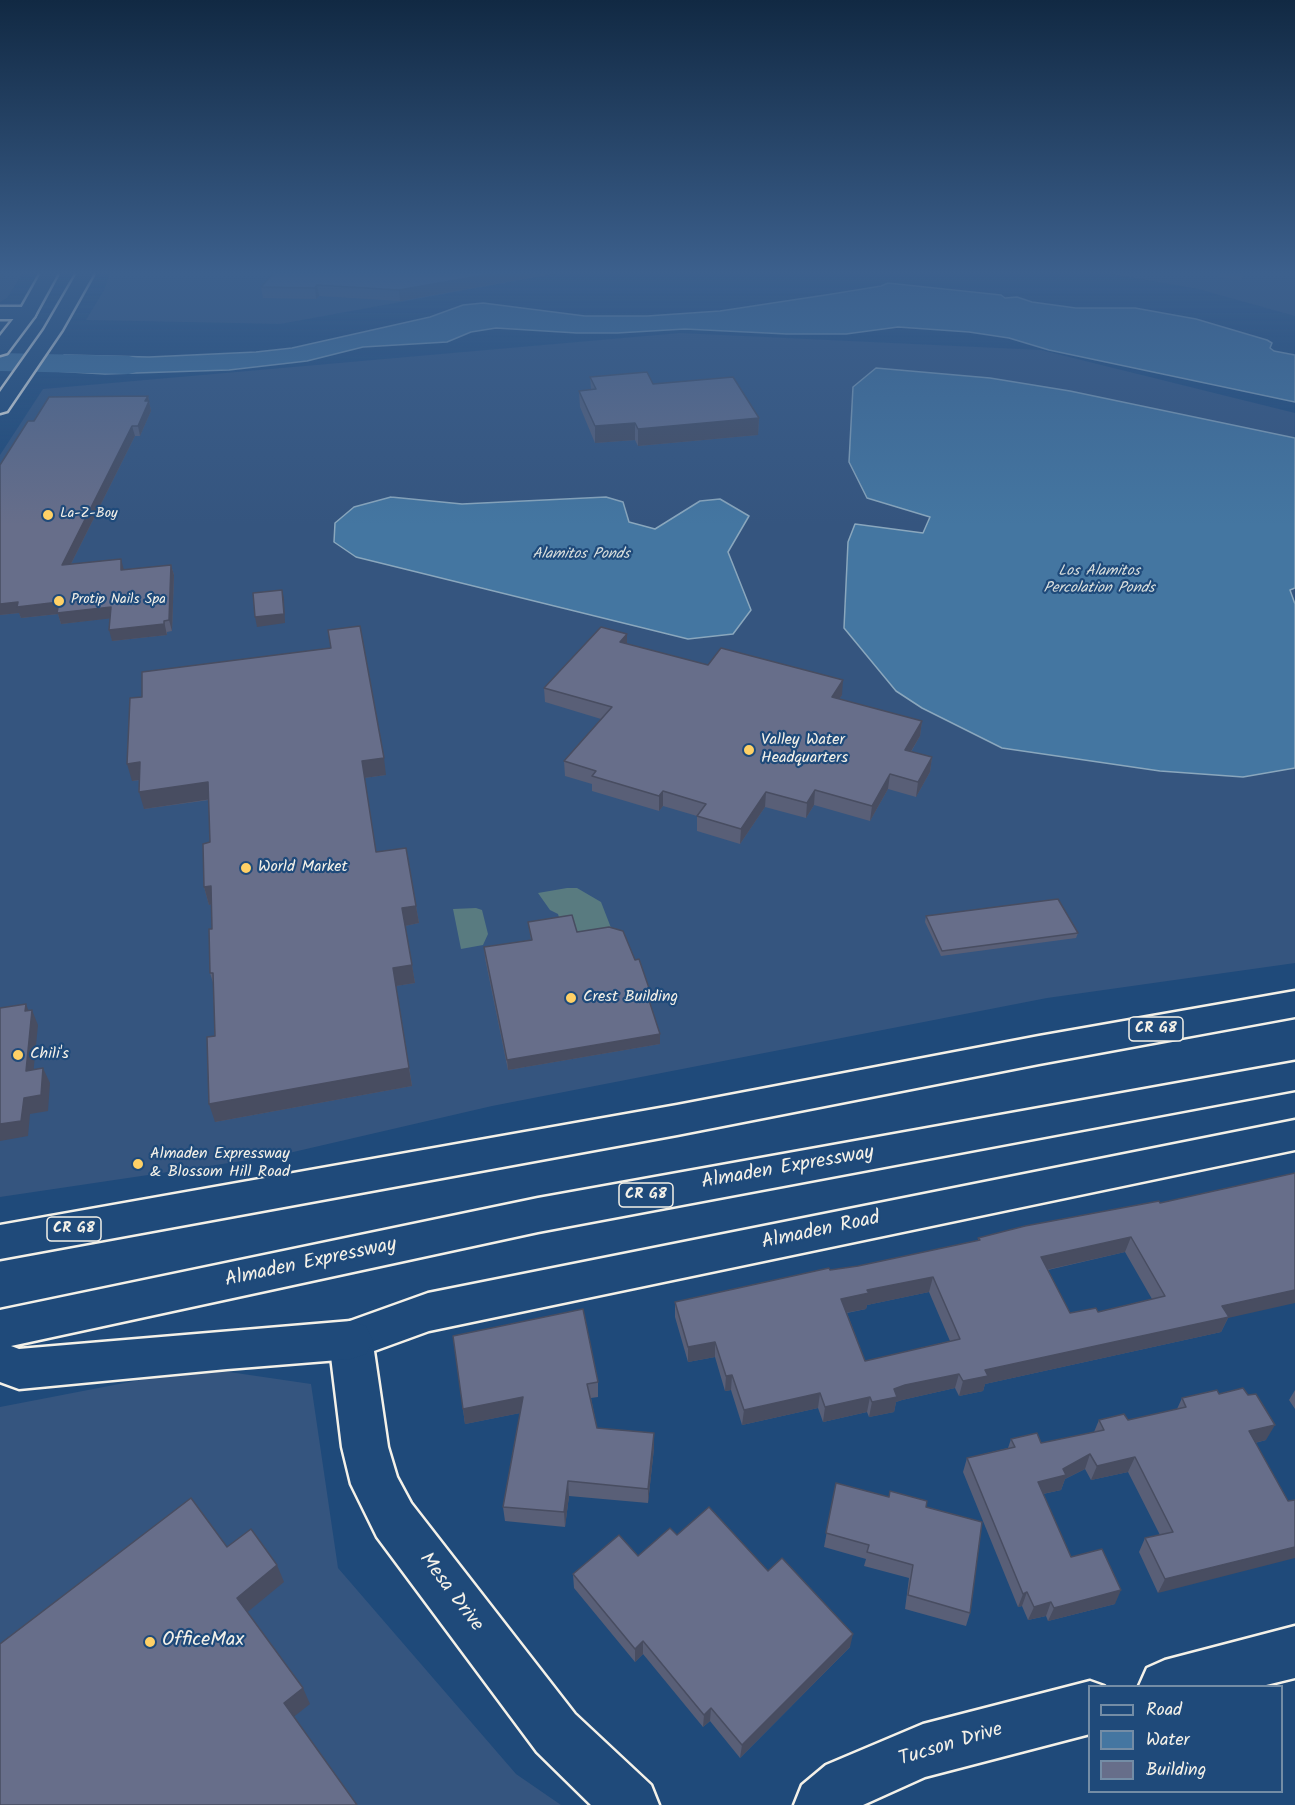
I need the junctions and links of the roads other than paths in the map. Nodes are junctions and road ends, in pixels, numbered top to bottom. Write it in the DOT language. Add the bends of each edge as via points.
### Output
graph roads {
  1 [pos="34,357"];
  2 [pos="0,407"];
  3 [pos="1295,1004"];
  4 [pos="1295,1076"];
  5 [pos="1295,1135"];
  6 [pos="0,1242"];
  7 [pos="0,1329"];
  8 [pos="351,1340"];
  9 [pos="0,1362"];
  10 [pos="1295,1652"];
  11 [pos="1169,1685"];
  12 [pos="1088,1707"];
  13 [pos="631,1805"];
  14 [pos="822,1805"];
  1 -- 2 [label="main road"];
  3 -- 6 [label="main road, CR G8"];
  4 -- 7 [label="main road, Almaden Expressway / CR G8" via="538,1215"];
  5 -- 8 [label="main road, Almaden Road" via="428,1312"];
  8 -- 9 [label="main road, Almaden Road" via="19,1369"];
  8 -- 13 [label="main road, Mesa Drive" via="365,1447 375,1484 394,1520 556,1732"];
  10 -- 11 [label="main road"];
  12 -- 14 [label="main road, Tucson Drive" via="923,1751 845,1784"];
}
